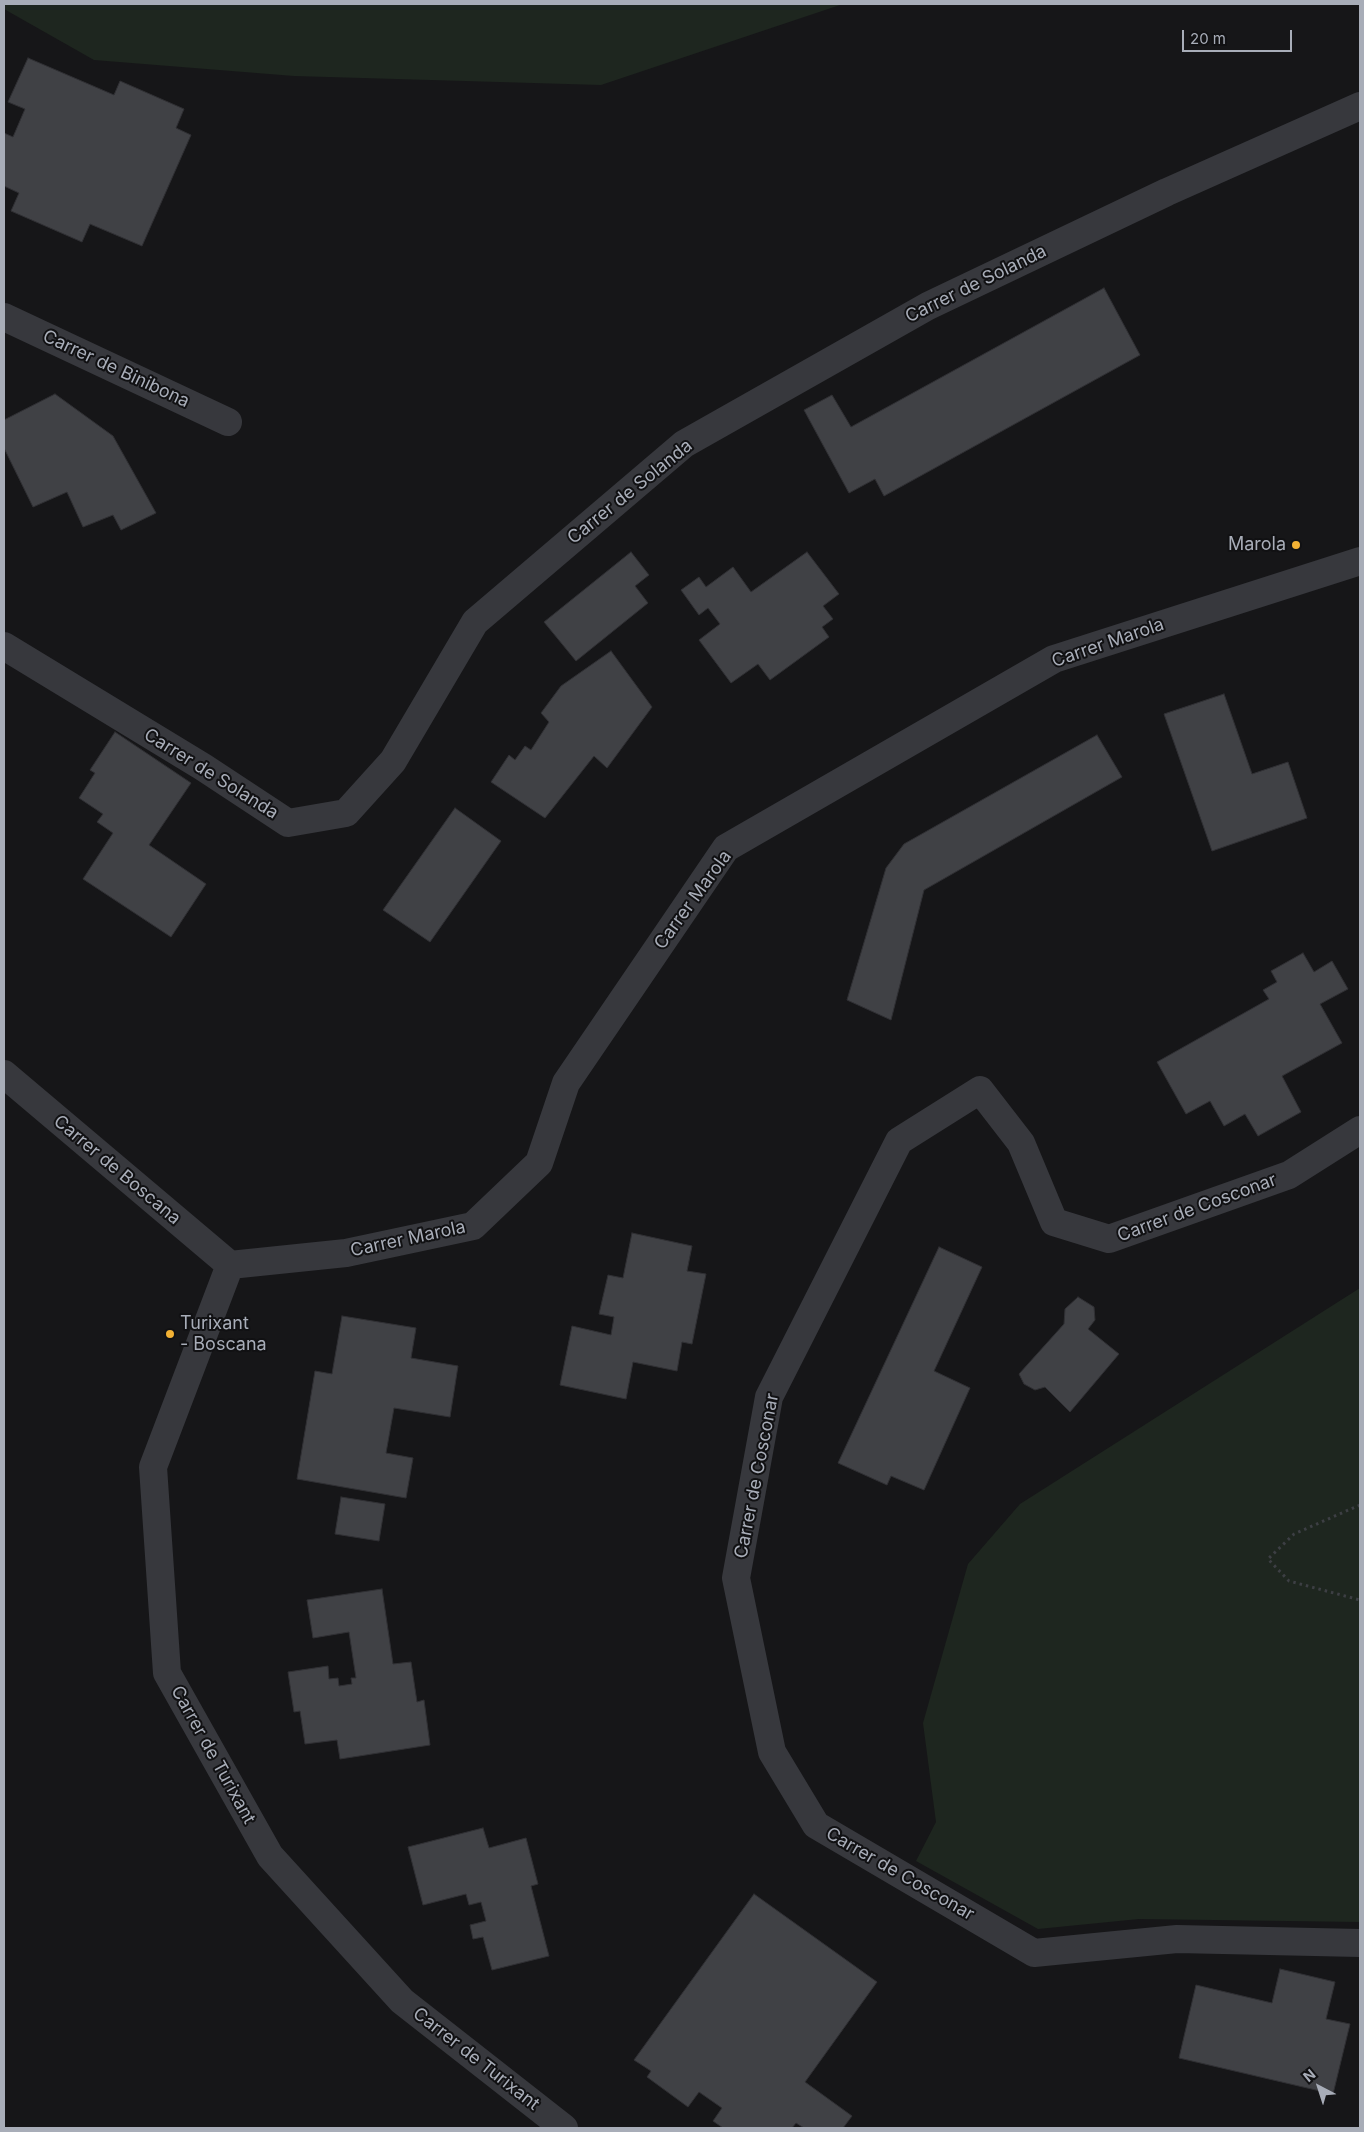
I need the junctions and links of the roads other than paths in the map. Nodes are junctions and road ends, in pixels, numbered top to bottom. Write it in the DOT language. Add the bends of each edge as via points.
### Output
graph roads {
  1 [pos="1360,106"];
  2 [pos="4,317"];
  3 [pos="228,422"];
  4 [pos="1360,561"];
  5 [pos="4,646"];
  6 [pos="4,1074"];
  7 [pos="1360,1130"];
  8 [pos="230,1265"];
  9 [pos="1360,1943"];
  10 [pos="564,2128"];
  1 -- 5 [label="street, Carrer de Solanda" via="1167,192 928,306 684,444 475,622 393,761 346,813 288,823 203,767"];
  2 -- 3 [label="street, Carrer de Binibona"];
  4 -- 8 [label="street, Carrer Marola" via="1054,659 726,848 566,1083 539,1163 474,1226 346,1253"];
  6 -- 8 [label="street, Carrer de Boscana"];
  7 -- 9 [label="street, Carrer de Cosconar" via="1289,1175 1109,1239 1054,1222 1021,1143 980,1090 899,1142 769,1397 736,1578 772,1752 816,1825 1034,1953 1177,1939"];
  8 -- 10 [label="street, Carrer de Turixant" via="152,1466 167,1673 270,1856 402,2001"];
}
